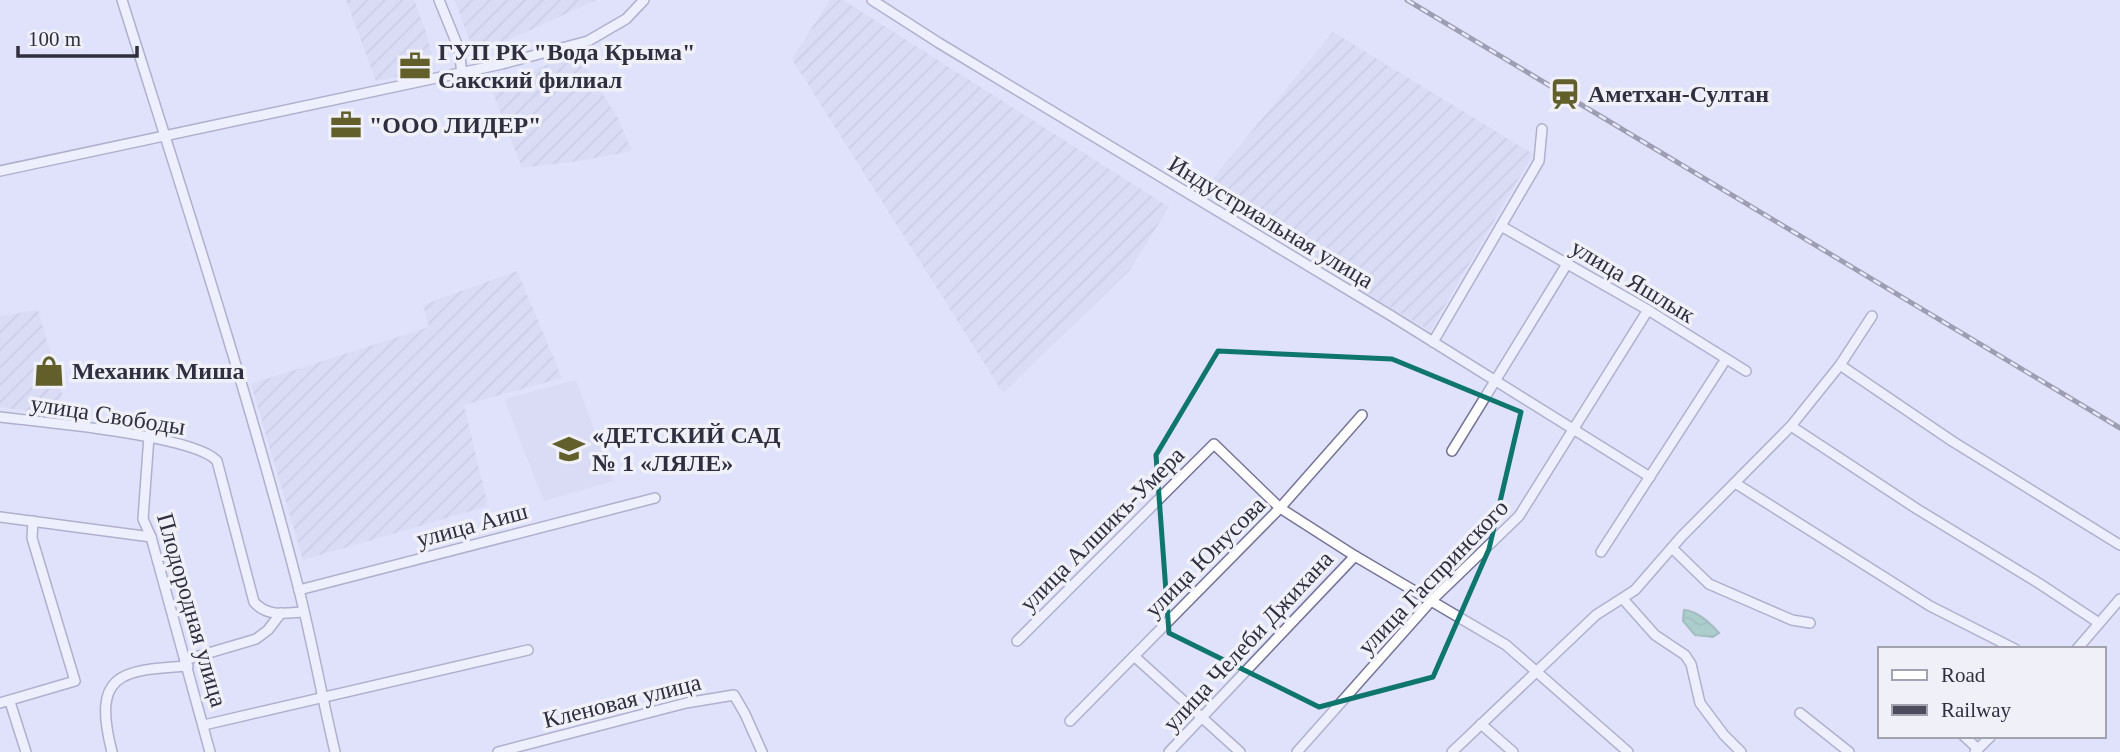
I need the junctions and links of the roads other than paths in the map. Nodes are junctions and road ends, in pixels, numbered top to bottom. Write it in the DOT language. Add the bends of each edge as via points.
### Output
graph roads {
  1 [pos="121,0"];
  2 [pos="439,0"];
  3 [pos="644,0"];
  4 [pos="872,0"];
  5 [pos="462,74"];
  6 [pos="1542,129"];
  7 [pos="165,136"];
  8 [pos="0,171"];
  9 [pos="1501,226"];
  10 [pos="1567,264"];
  11 [pos="1648,310"];
  12 [pos="1872,316"];
  13 [pos="1433,342"];
  14 [pos="1726,359"];
  15 [pos="1840,365"];
  16 [pos="1745,372"];
  17 [pos="1496,381"];
  18 [pos="1362,415"];
  19 [pos="0,417"];
  20 [pos="1791,426"];
  21 [pos="1574,430"];
  22 [pos="149,436"];
  23 [pos="1452,451"];
  24 [pos="1650,477"];
  25 [pos="1735,483"];
  26 [pos="654,498"];
  27 [pos="1280,508"];
  28 [pos="0,517"];
  29 [pos="33,521"];
  30 [pos="151,537"];
  31 [pos="2120,545"];
  32 [pos="1672,548"];
  33 [pos="1601,552"];
  34 [pos="1355,556"];
  35 [pos="299,590"];
  36 [pos="1623,599"];
  37 [pos="2120,599"];
  38 [pos="1431,601"];
  39 [pos="303,612"];
  40 [pos="281,613"];
  41 [pos="1810,623"];
  42 [pos="2099,623"];
  43 [pos="1017,641"];
  44 [pos="2011,647"];
  45 [pos="2079,647"];
  46 [pos="528,650"];
  47 [pos="1134,656"];
  48 [pos="187,663"];
  49 [pos="1537,671"];
  50 [pos="323,699"];
  51 [pos="5,702"];
  52 [pos="1800,713"];
  53 [pos="1203,719"];
  54 [pos="1070,721"];
  55 [pos="1481,724"];
  56 [pos="204,725"];
  57 [pos="26,752"];
  58 [pos="112,752"];
  59 [pos="210,752"];
  60 [pos="335,752"];
  61 [pos="498,752"];
  62 [pos="762,752"];
  63 [pos="1169,752"];
  64 [pos="1240,752"];
  65 [pos="1297,752"];
  66 [pos="1452,752"];
  67 [pos="1513,752"];
  68 [pos="1628,752"];
  69 [pos="1741,752"];
  70 [pos="1849,752"];
  1 -- 7 [label="street"];
  2 -- 5 [label="street" via="458,49"];
  3 -- 5 [label="street" via="626,19 589,41"];
  4 -- 13 [label="street, Индустриальная улица"];
  5 -- 7 [label="street"];
  6 -- 9 [label="street" via="1539,161"];
  7 -- 8 [label="street"];
  7 -- 35 [label="street"];
  9 -- 10 [label="street, улица Яшлык"];
  9 -- 13 [label="street"];
  10 -- 11 [label="street, улица Яшлык"];
  10 -- 17 [label="street"];
  11 -- 14 [label="street, улица Яшлык"];
  11 -- 21 [label="street, улица Гаспринского"];
  12 -- 15 [label="street"];
  13 -- 17 [label="street, Индустриальная улица"];
  14 -- 16 [label="street, улица Яшлык"];
  14 -- 24 [label="street"];
  15 -- 20 [label="street"];
  15 -- 31 [label="street"];
  17 -- 21 [label="street, Индустриальная улица"];
  17 -- 23 [label="street"];
  18 -- 27 [label="street, улица Юнусова"];
  19 -- 22 [label="street, улица Свободы"];
  20 -- 25 [label="street"];
  20 -- 42 [label="street"];
  21 -- 24 [label="street, Индустриальная улица"];
  21 -- 38 [label="street, улица Гаспринского" via="1520,516"];
  22 -- 30 [label="street, Плодородная улица" via="144,519"];
  22 -- 40 [label="street, улица Свободы" via="207,452 217,461 254,603 260,610"];
  24 -- 33 [label="street"];
  25 -- 32 [label="street"];
  25 -- 44 [label="street" via="1930,606"];
  26 -- 35 [label="street, улица Аиш"];
  27 -- 34 [label="street"];
  27 -- 43 [label="street, улица Алшикъ-Умера" via="1214,444"];
  27 -- 47 [label="street, улица Юнусова"];
  28 -- 29 [label="street"];
  29 -- 30 [label="street"];
  29 -- 51 [label="street" via="33,538 75,681"];
  30 -- 48 [label="street, Плодородная улица"];
  32 -- 36 [label="street"];
  32 -- 41 [label="street" via="1709,584 1792,620"];
  34 -- 38 [label="street"];
  34 -- 53 [label="street, улица Челеби Джихана"];
  35 -- 39 [label="street"];
  36 -- 49 [label="street" via="1596,615"];
  36 -- 69 [label="street" via="1655,635 1685,655 1700,703"];
  37 -- 42 [label="street"];
  38 -- 49 [label="street" via="1493,636"];
  38 -- 65 [label="street, улица Гаспринского"];
  39 -- 40 [label="street, улица Свободы"];
  39 -- 50 [label="street"];
  40 -- 48 [label="street" via="262,636"];
  42 -- 45 [label="street"];
  46 -- 50 [label="street"];
  47 -- 53 [label="street"];
  47 -- 54 [label="street, улица Юнусова"];
  48 -- 56 [label="street, Плодородная улица"];
  48 -- 58 [label="street" via="144,669 120,678 109,690 104,715"];
  49 -- 55 [label="street"];
  49 -- 68 [label="street"];
  50 -- 56 [label="street"];
  50 -- 60 [label="street"];
  51 -- 57 [label="street"];
  52 -- 70 [label="street"];
  53 -- 63 [label="street, улица Челеби Джихана"];
  53 -- 64 [label="street"];
  55 -- 66 [label="street"];
  55 -- 67 [label="street"];
  56 -- 59 [label="street, Плодородная улица"];
  61 -- 62 [label="street, Кленовая улица" via="734,695"];
}
